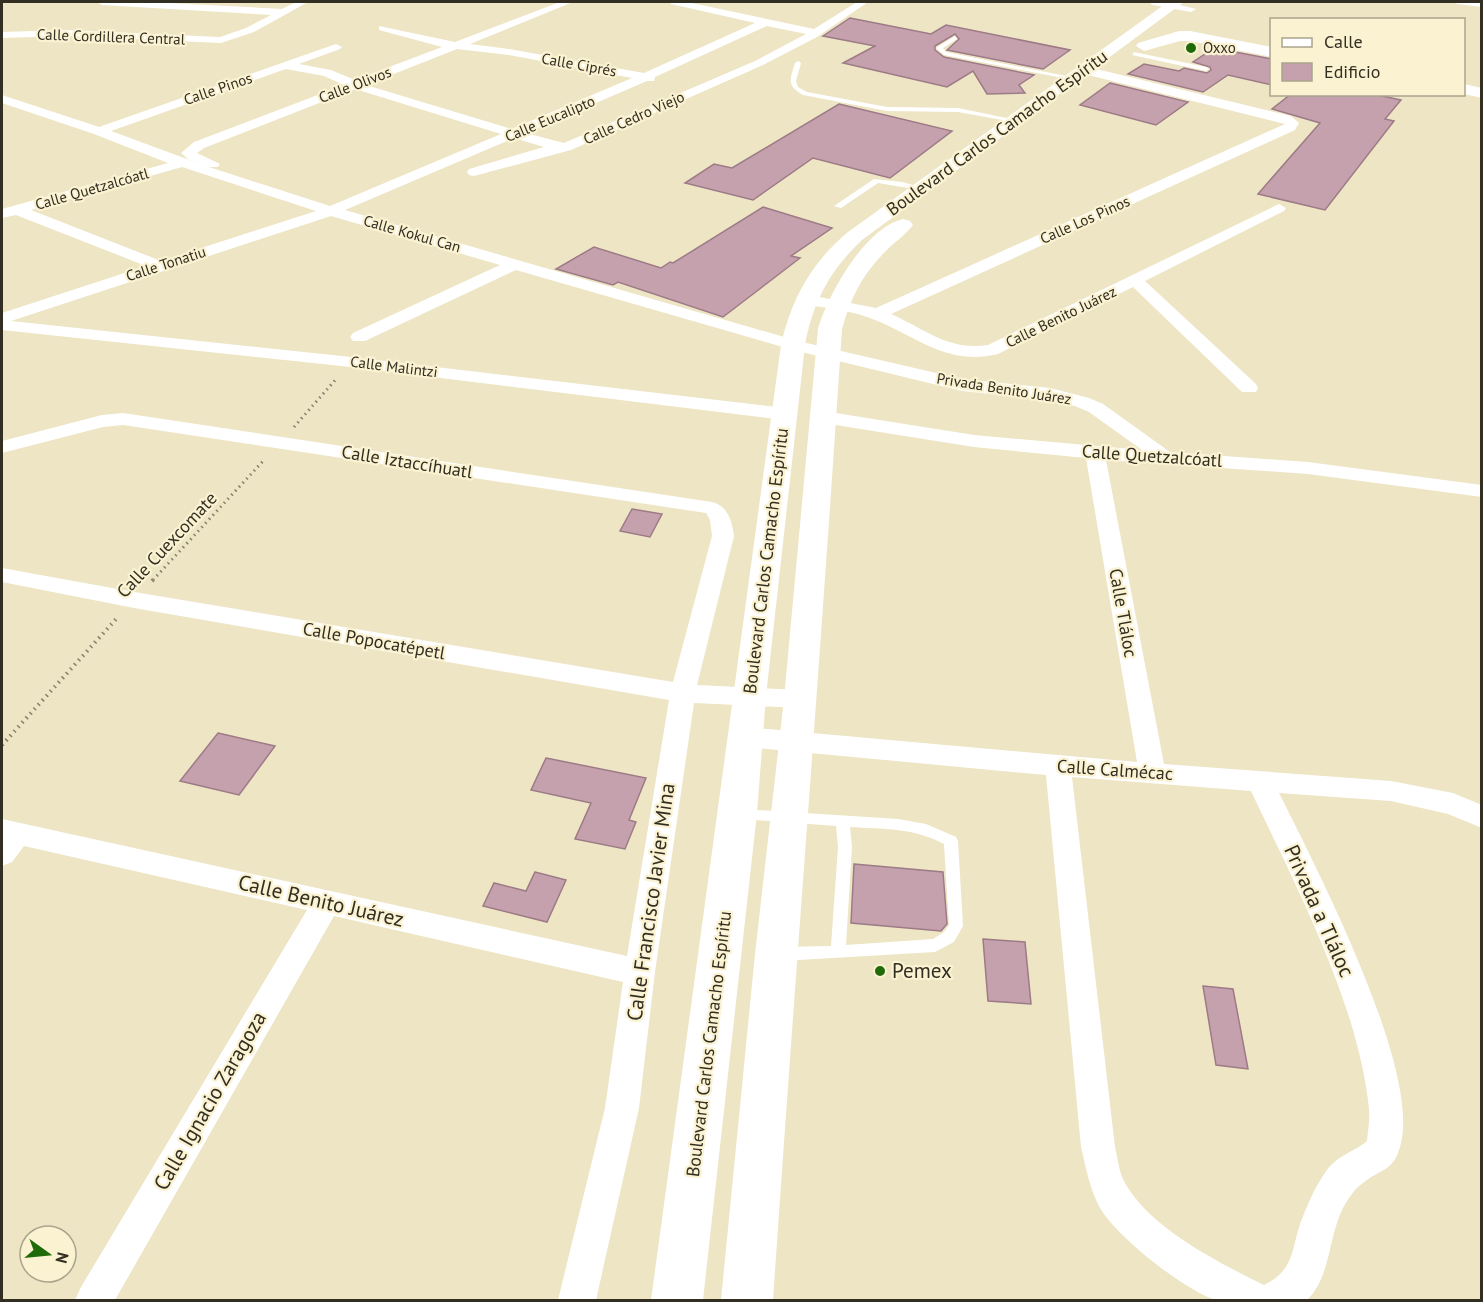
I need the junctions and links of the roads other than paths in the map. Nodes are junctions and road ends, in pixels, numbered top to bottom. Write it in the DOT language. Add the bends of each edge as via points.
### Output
graph roads {
  1 [pos="102,2"];
  2 [pos="303,2"];
  3 [pos="568,2"];
  4 [pos="675,2"];
  5 [pos="863,2"];
  6 [pos="1457,2"];
  7 [pos="164,3"];
  8 [pos="239,5"];
  9 [pos="1482,5"];
  10 [pos="283,12"];
  11 [pos="143,18"];
  12 [pos="768,21"];
  13 [pos="1171,21"];
  14 [pos="383,28"];
  15 [pos="815,33"];
  16 [pos="2,35"];
  17 [pos="955,38"];
  18 [pos="1270,45"];
  19 [pos="336,46"];
  20 [pos="458,46"];
  21 [pos="1270,51"];
  22 [pos="798,63"];
  23 [pos="286,65"];
  24 [pos="1206,69"];
  25 [pos="1088,74"];
  26 [pos="646,77"];
  27 [pos="355,84"];
  28 [pos="1465,89"];
  29 [pos="699,90"];
  30 [pos="1482,93"];
  31 [pos="2,99"];
  32 [pos="1013,120"];
  33 [pos="99,131"];
  34 [pos="516,133"];
  35 [pos="559,147"];
  36 [pos="182,164"];
  37 [pos="474,172"];
  38 [pos="225,177"];
  39 [pos="920,189"];
  40 [pos="2,204"];
  41 [pos="838,206"];
  42 [pos="1279,208"];
  43 [pos="331,211"];
  44 [pos="9,212"];
  45 [pos="515,264"];
  46 [pos="160,266"];
  47 [pos="1136,281"];
  48 [pos="804,299"];
  49 [pos="836,305"];
  50 [pos="877,315"];
  51 [pos="2,318"];
  52 [pos="2,325"];
  53 [pos="359,337"];
  54 [pos="793,345"];
  55 [pos="828,353"];
  56 [pos="1250,388"];
  57 [pos="785,414"];
  58 [pos="823,417"];
  59 [pos="2,447"];
  60 [pos="1095,453"];
  61 [pos="1165,458"];
  62 [pos="1482,491"];
  63 [pos="712,508"];
  64 [pos="2,575"];
  65 [pos="683,693"];
  66 [pos="749,696"];
  67 [pos="801,699"];
  68 [pos="745,737"];
  69 [pos="797,740"];
  70 [pos="1058,766"];
  71 [pos="1152,773"];
  72 [pos="1260,782"];
  73 [pos="738,813"];
  74 [pos="1482,817"];
  75 [pos="790,818"];
  76 [pos="843,821"];
  77 [pos="7,839"];
  78 [pos="327,902"];
  79 [pos="838,952"];
  80 [pos="776,954"];
  81 [pos="640,972"];
  82 [pos="94,1300"];
  83 [pos="577,1300"];
  84 [pos="676,1300"];
  85 [pos="747,1300"];
  86 [pos="1255,1300"];
  87 [pos="1274,1300"];
  1 -- 7 [label="street"];
  2 -- 10 [label="street"];
  3 -- 20 [label="street, Calle Olivos"];
  4 -- 12 [label="street"];
  5 -- 15 [label="street, Calle Cedro Viejo"];
  6 -- 9 [label="lane"];
  7 -- 8 [label="street"];
  7 -- 11 [label="street"];
  8 -- 10 [label="street"];
  10 -- 16 [label="street, Calle Cordillera Central" via="221,40 65,33"];
  12 -- 15 [label="street"];
  12 -- 26 [label="street, Calle Eucalipto"];
  13 -- 18 [label="main road"];
  13 -- 21 [label="main road"];
  13 -- 24 [label="lane"];
  13 -- 25 [label="main road, Boulevard Carlos Camacho Espíritu"];
  14 -- 20 [label="street, Calle Ciprés"];
  15 -- 29 [label="street, Calle Cedro Viejo"];
  17 -- 25 [label="lane" via="939,48 944,53"];
  19 -- 23 [label="street, Calle Pinos"];
  20 -- 26 [label="street, Calle Ciprés"];
  20 -- 27 [label="street, Calle Olivos"];
  22 -- 32 [label="lane" via="793,81 795,88 805,94 887,109 958,110"];
  23 -- 27 [label="street, Calle Cedro Viejo" via="327,73"];
  23 -- 33 [label="street, Calle Pinos"];
  25 -- 32 [label="main road, Boulevard Carlos Camacho Espíritu"];
  25 -- 49 [label="main road, Boulevard Carlos Camacho Espíritu" via="879,244"];
  25 -- 50 [label="street, Calle Los Pinos" via="1292,123"];
  26 -- 29 [label="street, Calle Ciprés"];
  26 -- 34 [label="street, Calle Eucalipto"];
  27 -- 34 [label="street, Calle Cedro Viejo"];
  27 -- 38 [label="street, Calle Olivos" via="199,145 188,153 222,167"];
  28 -- 30 [label="main road"];
  29 -- 35 [label="street, Calle Cedro Viejo" via="573,145"];
  31 -- 33 [label="street, Calle Kokul Can"];
  32 -- 39 [label="main road, Boulevard Carlos Camacho Espíritu"];
  33 -- 36 [label="street, Calle Kokul Can"];
  34 -- 35 [label="street, Calle Cedro Viejo"];
  34 -- 43 [label="street, Calle Eucalipto"];
  35 -- 37 [label="street"];
  36 -- 38 [label="street, Calle Kokul Can"];
  36 -- 44 [label="street, Calle Quetzalcóatl"];
  38 -- 43 [label="street, Calle Kokul Can"];
  39 -- 41 [label="lane" via="877,181"];
  39 -- 48 [label="main road, Boulevard Carlos Camacho Espíritu" via="842,247"];
  40 -- 44 [label="street"];
  42 -- 47 [label="street, Calle Benito Juárez"];
  43 -- 45 [label="street, Calle Kokul Can"];
  43 -- 46 [label="street, Calle Tonatiu"];
  44 -- 46 [label="street"];
  45 -- 53 [label="street"];
  45 -- 54 [label="street, Calle Kokul Can"];
  46 -- 51 [label="street, Calle Tonatiu"];
  47 -- 50 [label="street, Calle Benito Juárez" via="992,350 972,354 949,350"];
  47 -- 56 [label="street"];
  48 -- 49 [label="street, Calle Benito Juárez"];
  48 -- 54 [label="main road, Boulevard Carlos Camacho Espíritu"];
  49 -- 50 [label="street, Calle Benito Juárez"];
  49 -- 55 [label="main road, Boulevard Carlos Camacho Espíritu"];
  52 -- 57 [label="street, Calle Malintzi"];
  54 -- 55 [label="street, Calle Kokul Can"];
  54 -- 57 [label="main road, Boulevard Carlos Camacho Espíritu"];
  55 -- 58 [label="main road, Boulevard Carlos Camacho Espíritu"];
  55 -- 61 [label="street, Privada Benito Juárez" via="962,385 1050,394 1082,402"];
  57 -- 66 [label="main road, Boulevard Carlos Camacho Espíritu"];
  58 -- 60 [label="street, Calle Quetzalcóatl" via="974,441"];
  58 -- 67 [label="main road, Boulevard Carlos Camacho Espíritu"];
  59 -- 63 [label="street, Calle Iztaccíhuatl" via="123,419"];
  60 -- 61 [label="street, Calle Quetzalcóatl"];
  60 -- 71 [label="street, Calle Tláloc"];
  61 -- 62 [label="street, Calle Quetzalcóatl" via="1308,468"];
  63 -- 65 [label="street, Calle Francisco Javier Mina" via="722,522 723,536"];
  64 -- 65 [label="street, Calle Popocatépetl"];
  65 -- 66 [label="street, Calle Popocatépetl"];
  65 -- 81 [label="street, Calle Francisco Javier Mina"];
  66 -- 67 [label="street, Calle Popocatépetl"];
  66 -- 68 [label="main road, Boulevard Carlos Camacho Espíritu"];
  67 -- 69 [label="main road, Boulevard Carlos Camacho Espíritu"];
  68 -- 69 [label="street, Calle Calmécac"];
  68 -- 73 [label="main road, Boulevard Carlos Camacho Espíritu"];
  69 -- 70 [label="street, Calle Calmécac"];
  69 -- 75 [label="main road, Boulevard Carlos Camacho Espíritu"];
  70 -- 71 [label="street, Calle Calmécac"];
  70 -- 86 [label="street" via="1098,1147 1112,1195 1142,1230 1218,1283"];
  71 -- 72 [label="street, Calle Calmécac"];
  72 -- 74 [label="street, Calle Calmécac" via="1391,790 1453,804"];
  72 -- 87 [label="street, Privada a Tláloc" via="1338,951 1371,1042 1386,1119 1384,1147 1371,1161 1352,1169 1336,1187 1321,1216 1304,1275 1294,1290"];
  73 -- 75 [label="lane"];
  73 -- 84 [label="main road, Boulevard Carlos Camacho Espíritu"];
  75 -- 76 [label="lane"];
  75 -- 80 [label="main road, Boulevard Carlos Camacho Espíritu"];
  76 -- 79 [label="lane"];
  76 -- 79 [label="lane" via="924,829 951,841 956,926 949,937 935,945"];
  77 -- 78 [label="street, Calle Benito Juárez"];
  78 -- 81 [label="street, Calle Benito Juárez"];
  78 -- 82 [label="street, Calle Ignacio Zaragoza"];
  79 -- 80 [label="lane"];
  80 -- 85 [label="main road, Boulevard Carlos Camacho Espíritu"];
  81 -- 83 [label="street, Calle Francisco Javier Mina" via="622,1108"];
}
